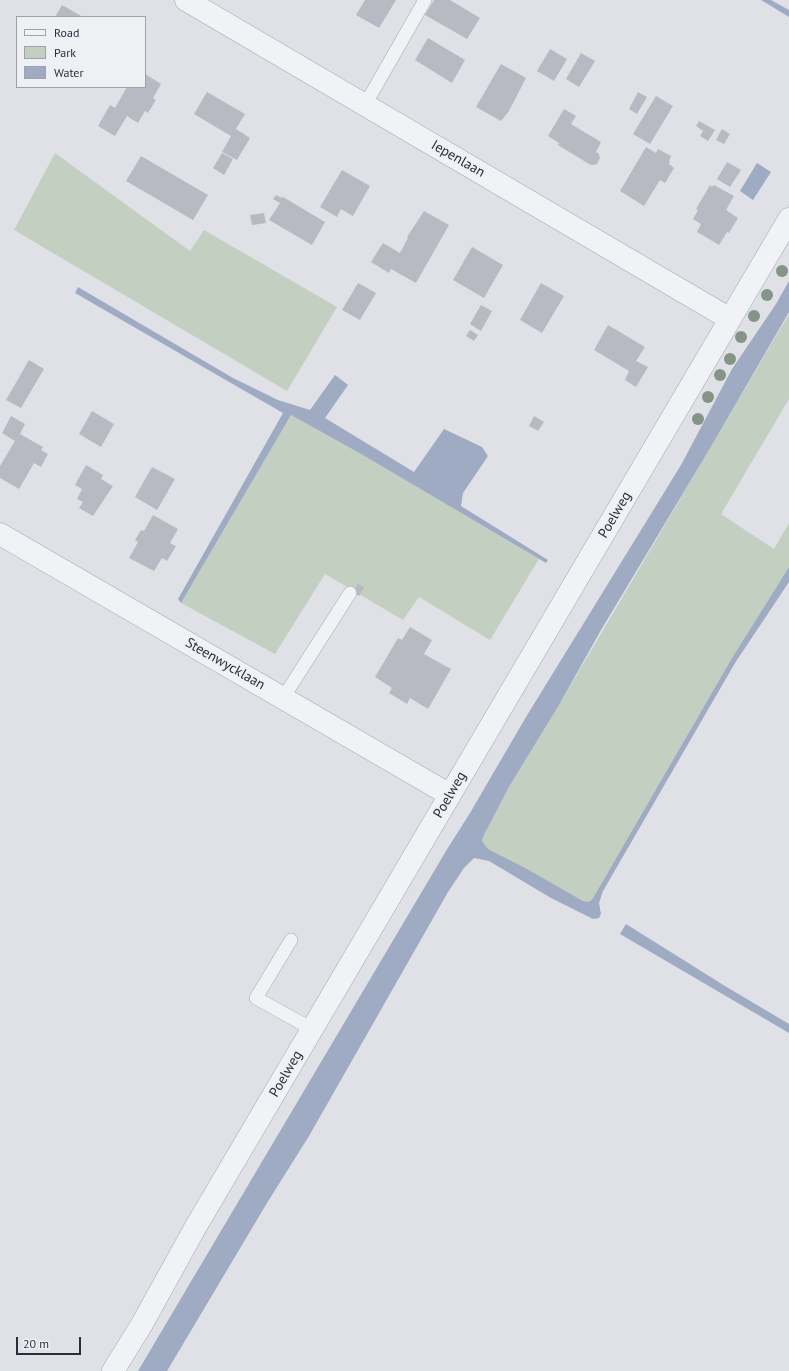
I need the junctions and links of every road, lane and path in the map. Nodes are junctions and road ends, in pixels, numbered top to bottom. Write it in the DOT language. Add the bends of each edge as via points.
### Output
graph roads {
  1 [pos="186,0"];
  2 [pos="425,0"];
  3 [pos="365,105"];
  4 [pos="789,219"];
  5 [pos="730,319"];
  6 [pos="0,534"];
  7 [pos="350,594"];
  8 [pos="283,698"];
  9 [pos="450,795"];
  10 [pos="291,940"];
  11 [pos="312,1029"];
  12 [pos="113,1371"];
  1 -- 3 [label="street, Iepenlaan"];
  2 -- 3 [label="lane"];
  3 -- 5 [label="street, Iepenlaan"];
  4 -- 5 [label="street, Poelweg"];
  5 -- 9 [label="street, Poelweg"];
  6 -- 8 [label="street, Steenwycklaan"];
  7 -- 8 [label="lane"];
  8 -- 9 [label="street, Steenwycklaan"];
  9 -- 11 [label="street, Poelweg"];
  10 -- 11 [label="lane" via="256,998"];
  11 -- 12 [label="street, Poelweg"];
}
